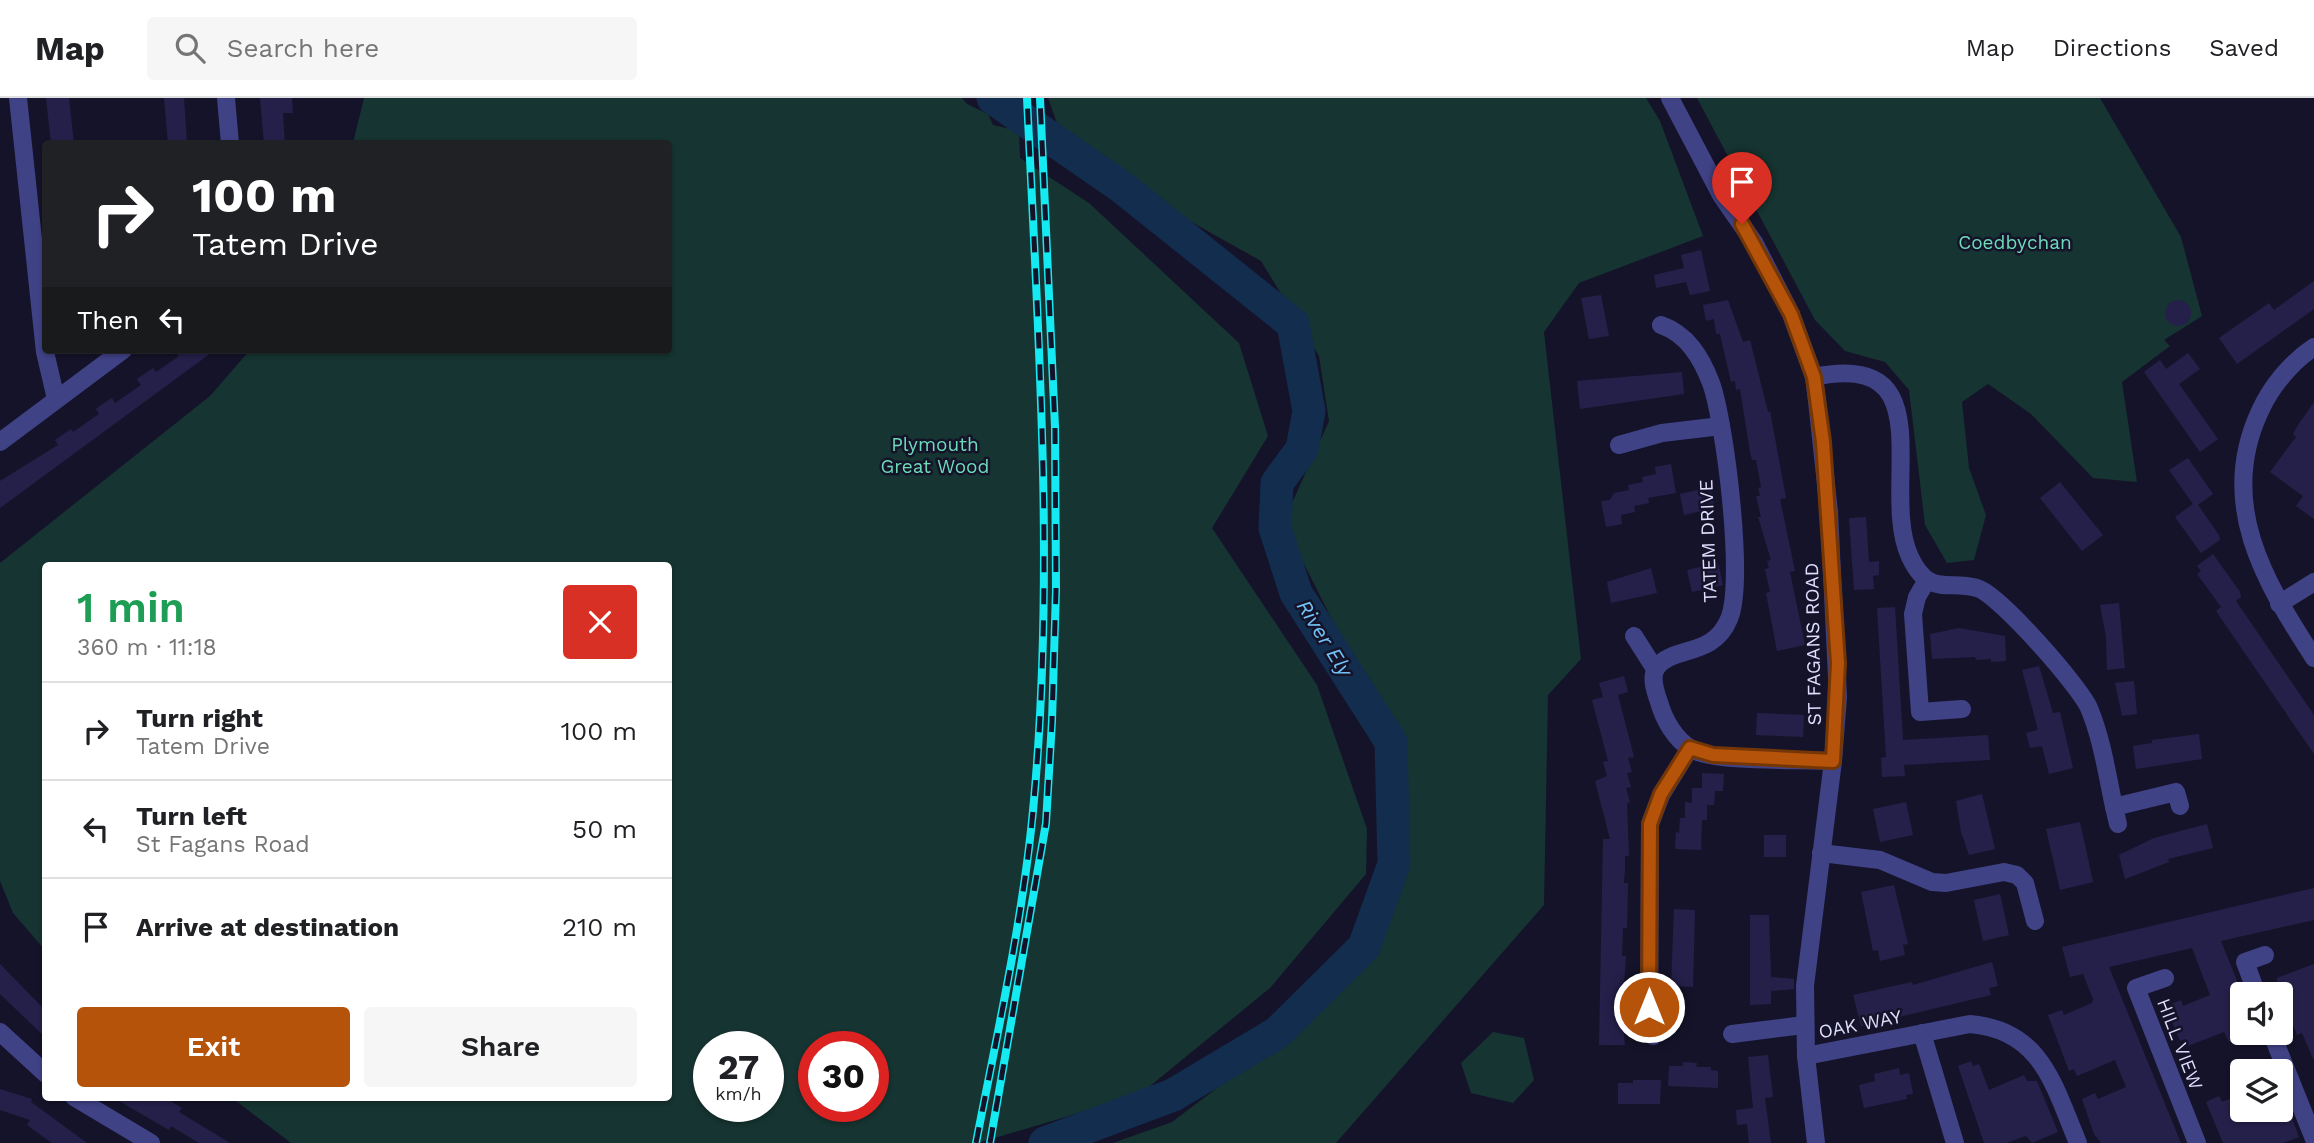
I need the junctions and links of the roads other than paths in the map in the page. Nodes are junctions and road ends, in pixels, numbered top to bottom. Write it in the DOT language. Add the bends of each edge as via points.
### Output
graph roads {
  1 [pos="18,98"];
  2 [pos="226,98"];
  3 [pos="1670,98"];
  4 [pos="230,140"];
  5 [pos="42,324"];
  6 [pos="1661,326"];
  7 [pos="2314,347"];
  8 [pos="45,354"];
  9 [pos="117,354"];
  10 [pos="1814,377"];
  11 [pos="56,399"];
  12 [pos="1721,426"];
  13 [pos="0,442"];
  14 [pos="1619,445"];
  15 [pos="1927,580"];
  16 [pos="2314,582"];
  17 [pos="2279,604"];
  18 [pos="1634,636"];
  19 [pos="2314,658"];
  20 [pos="1655,669"];
  21 [pos="1962,709"];
  22 [pos="1690,748"];
  23 [pos="1833,761"];
  24 [pos="2180,806"];
  25 [pos="1821,853"];
  26 [pos="2035,921"];
  27 [pos="2264,955"];
  28 [pos="2165,978"];
  29 [pos="2252,982"];
  30 [pos="1804,1025"];
  31 [pos="0,1032"];
  32 [pos="1922,1033"];
  33 [pos="1732,1034"];
  34 [pos="1653,1036"];
  35 [pos="2276,1045"];
  36 [pos="7,1051"];
  37 [pos="1806,1056"];
  38 [pos="42,1072"];
  39 [pos="81,1101"];
  40 [pos="2314,1139"];
  41 [pos="151,1143"];
  42 [pos="1816,1143"];
  43 [pos="1955,1143"];
  44 [pos="2078,1143"];
  45 [pos="2197,1143"];
  1 -- 5 [label="street"];
  2 -- 4 [label="street"];
  3 -- 10 [label="street, ST FAGANS ROAD" via="1721,195 1755,244 1791,314"];
  6 -- 12 [label="street, TATEM DRIVE" via="1678,331 1701,361"];
  7 -- 17 [label="street" via="2264,402 2243,457 2241,498 2256,552"];
  8 -- 11 [label="street"];
  9 -- 11 [label="street"];
  10 -- 15 [label="street" via="1847,372 1868,375 1887,387 1897,411 1906,543"];
  10 -- 23 [label="street, ST FAGANS ROAD" via="1823,442 1838,663"];
  11 -- 13 [label="street"];
  12 -- 14 [label="street" via="1662,433"];
  12 -- 20 [label="street, TATEM DRIVE" via="1732,522 1733,607 1720,634 1709,643"];
  15 -- 21 [label="street" via="1913,614 1920,712"];
  15 -- 24 [label="street" via="1944,587 1978,588 2005,606 2088,705 2116,815 2176,792"];
  16 -- 17 [label="street"];
  17 -- 19 [label="street"];
  18 -- 20 [label="street"];
  20 -- 22 [label="street" via="1653,681 1662,713"];
  22 -- 23 [label="street" via="1713,755"];
  22 -- 34 [label="street" via="1661,794 1650,824 1648,1033"];
  23 -- 25 [label="street, ST FAGANS ROAD"];
  25 -- 26 [label="street" via="1880,860 1932,882 2004,872 2017,875 2025,883"];
  25 -- 30 [label="street, ST FAGANS ROAD" via="1808,943"];
  27 -- 29 [label="street" via="2245,962"];
  28 -- 45 [label="street, HILL VIEW" via="2136,988"];
  30 -- 33 [label="street"];
  30 -- 37 [label="street, ST FAGANS ROAD"];
  31 -- 36 [label="street"];
  32 -- 37 [label="street, OAK WAY"];
  32 -- 43 [label="street, OAK WAY"];
  32 -- 44 [label="street, OAK WAY" via="1970,1024 2008,1032 2028,1045 2043,1064"];
  35 -- 40 [label="street"];
  36 -- 38 [label="street"];
  37 -- 42 [label="street, ST FAGANS ROAD"];
  39 -- 41 [label="street"];
}
